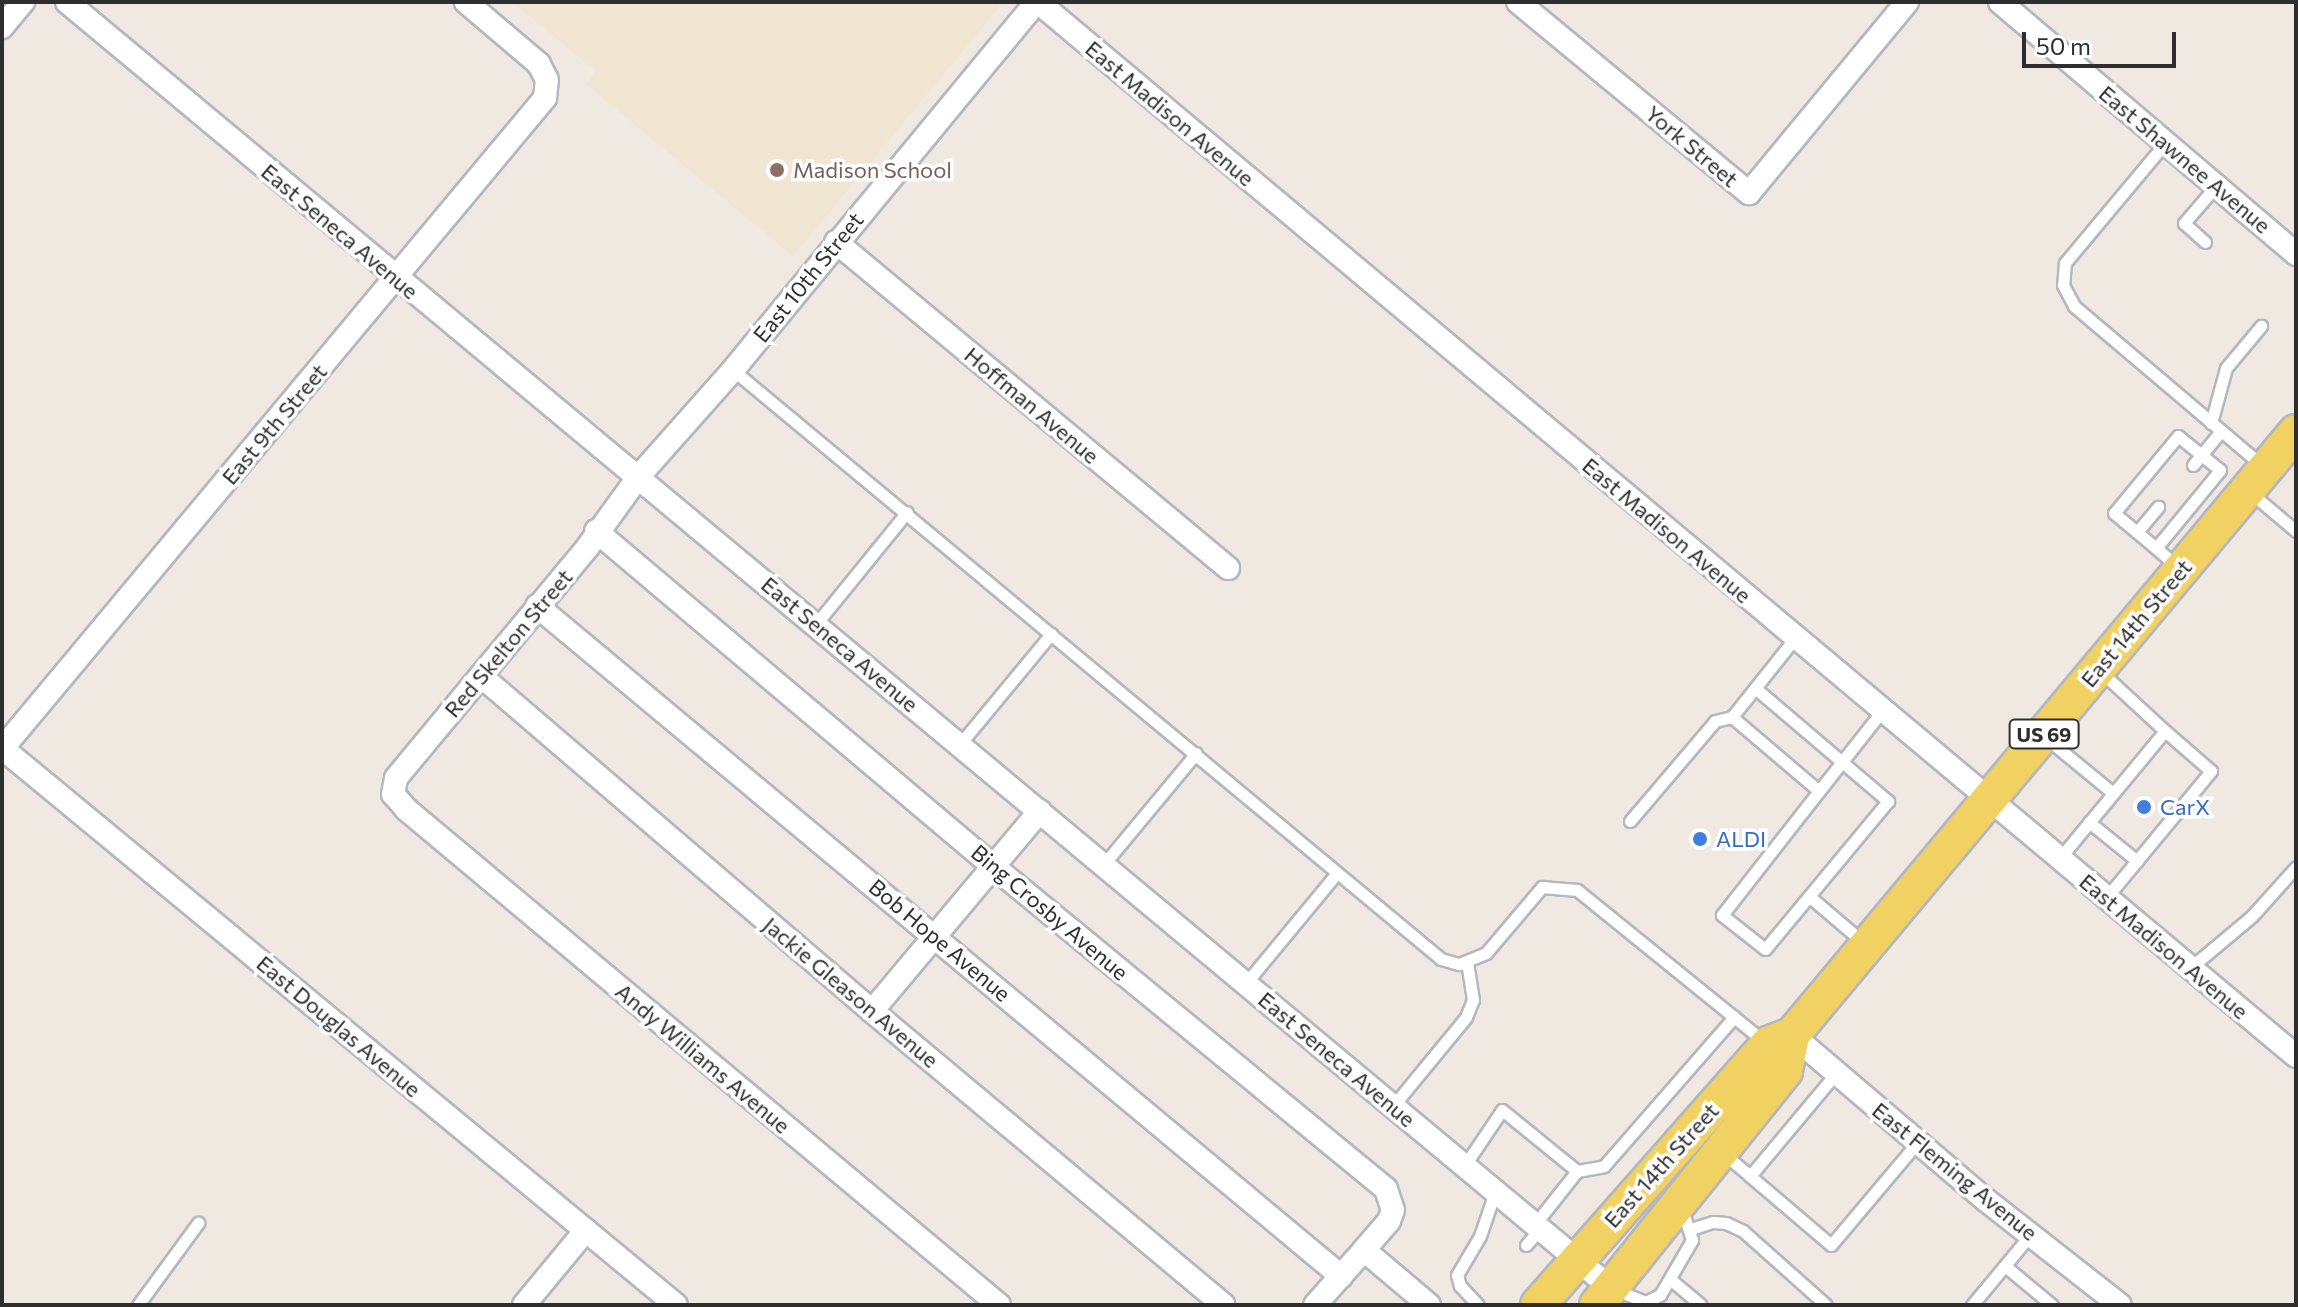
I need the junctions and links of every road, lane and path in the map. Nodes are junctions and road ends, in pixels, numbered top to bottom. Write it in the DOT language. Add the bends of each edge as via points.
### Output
graph roads {
  1 [pos="23,2"];
  2 [pos="67,2"];
  3 [pos="466,2"];
  4 [pos="1037,2"];
  5 [pos="1518,2"];
  6 [pos="1907,2"];
  7 [pos="2000,2"];
  8 [pos="2,27"];
  9 [pos="2166,142"];
  10 [pos="2216,186"];
  11 [pos="836,242"];
  12 [pos="2205,242"];
  13 [pos="2296,254"];
  14 [pos="396,278"];
  15 [pos="2261,326"];
  16 [pos="733,370"];
  17 [pos="2216,427"];
  18 [pos="2296,432"];
  19 [pos="2197,460"];
  20 [pos="639,476"];
  21 [pos="2257,479"];
  22 [pos="2158,507"];
  23 [pos="907,512"];
  24 [pos="596,531"];
  25 [pos="2296,531"];
  26 [pos="2137,532"];
  27 [pos="2168,559"];
  28 [pos="1228,568"];
  29 [pos="537,606"];
  30 [pos="816,624"];
  31 [pos="1051,634"];
  32 [pos="1795,638"];
  33 [pos="2098,669"];
  34 [pos="481,676"];
  35 [pos="1755,688"];
  36 [pos="1882,711"];
  37 [pos="1732,717"];
  38 [pos="2165,731"];
  39 [pos="2043,735"];
  40 [pos="960,744"];
  41 [pos="2,749"];
  42 [pos="1196,753"];
  43 [pos="1842,762"];
  44 [pos="1819,791"];
  45 [pos="2113,793"];
  46 [pos="1988,800"];
  47 [pos="407,810"];
  48 [pos="1040,811"];
  49 [pos="1630,821"];
  50 [pos="2089,822"];
  51 [pos="2059,859"];
  52 [pos="2137,861"];
  53 [pos="1104,864"];
  54 [pos="994,867"];
  55 [pos="2296,867"];
  56 [pos="1337,873"];
  57 [pos="1810,897"];
  58 [pos="2106,898"];
  59 [pos="935,936"];
  60 [pos="1867,946"];
  61 [pos="1467,961"];
  62 [pos="2190,968"];
  63 [pos="1246,983"];
  64 [pos="872,1011"];
  65 [pos="1734,1017"];
  66 [pos="1780,1040"];
  67 [pos="2294,1051"];
  68 [pos="1836,1073"];
  69 [pos="1393,1106"];
  70 [pos="1917,1143"];
  71 [pos="1720,1151"];
  72 [pos="1465,1165"];
  73 [pos="1577,1171"];
  74 [pos="1750,1176"];
  75 [pos="1495,1191"];
  76 [pos="1682,1219"];
  77 [pos="198,1223"];
  78 [pos="1484,1225"];
  79 [pos="586,1230"];
  80 [pos="1534,1233"];
  81 [pos="1495,1234"];
  82 [pos="2031,1234"];
  83 [pos="1364,1250"];
  84 [pos="1577,1259"];
  85 [pos="2005,1266"];
  86 [pos="1341,1276"];
  87 [pos="1670,1279"];
  88 [pos="1609,1299"];
  89 [pos="138,1305"];
  90 [pos="524,1305"];
  91 [pos="676,1305"];
  92 [pos="999,1305"];
  93 [pos="1223,1305"];
  94 [pos="1315,1305"];
  95 [pos="1429,1305"];
  96 [pos="1478,1305"];
  97 [pos="1538,1305"];
  98 [pos="1701,1305"];
  99 [pos="1826,1305"];
  100 [pos="1972,1305"];
  101 [pos="2052,1305"];
  102 [pos="2120,1305"];
  1 -- 8 [label="street"];
  2 -- 14 [label="street, East Seneca Avenue"];
  3 -- 14 [label="street, East 9th Street" via="539,64 547,80 545,98"];
  4 -- 11 [label="street, East 10th Street"];
  4 -- 32 [label="street, East Madison Avenue"];
  5 -- 6 [label="street, York Street" via="1749,193"];
  7 -- 9 [label="street, East Shawnee Avenue"];
  9 -- 10 [label="street, East Shawnee Avenue"];
  9 -- 17 [label="lane" via="2065,263 2063,285 2074,306"];
  10 -- 12 [label="lane" via="2184,223"];
  10 -- 13 [label="street, East Shawnee Avenue"];
  11 -- 16 [label="street, East 10th Street"];
  11 -- 28 [label="street, Hoffman Avenue"];
  14 -- 20 [label="street, East Seneca Avenue"];
  14 -- 41 [label="street, East 9th Street"];
  15 -- 17 [label="lane" via="2226,368"];
  16 -- 20 [label="street, East 10th Street"];
  16 -- 23 [label="lane"];
  17 -- 19 [label="lane"];
  17 -- 21 [label="lane"];
  18 -- 21 [label="main road, East 14th Street / US 69"];
  19 -- 26 [label="lane" via="2178,436 2114,513"];
  19 -- 27 [label="lane" via="2220,470"];
  20 -- 24 [label="street, Red Skelton Street"];
  20 -- 30 [label="street, East Seneca Avenue"];
  21 -- 25 [label="lane"];
  21 -- 27 [label="main road, East 14th Street / US 69"];
  22 -- 26 [label="lane"];
  23 -- 30 [label="lane"];
  23 -- 31 [label="lane"];
  24 -- 29 [label="street, Red Skelton Street"];
  24 -- 54 [label="street, Bing Crosby Avenue"];
  26 -- 27 [label="lane"];
  27 -- 33 [label="main road, East 14th Street / US 69"];
  29 -- 34 [label="street, Red Skelton Street"];
  29 -- 59 [label="street, Bob Hope Avenue"];
  30 -- 40 [label="street, East Seneca Avenue"];
  31 -- 40 [label="lane"];
  31 -- 42 [label="lane"];
  32 -- 35 [label="lane"];
  32 -- 36 [label="street, East Madison Avenue"];
  33 -- 38 [label="lane"];
  33 -- 39 [label="main road, East 14th Street / US 69"];
  34 -- 47 [label="street, Red Skelton Street" via="396,778 393,794"];
  34 -- 64 [label="street, Jackie Gleason Avenue"];
  35 -- 37 [label="lane"];
  35 -- 43 [label="lane"];
  36 -- 43 [label="lane"];
  36 -- 46 [label="street, East Madison Avenue"];
  37 -- 44 [label="lane"];
  37 -- 49 [label="lane" via="1715,721"];
  38 -- 45 [label="lane"];
  38 -- 52 [label="lane" via="2211,771"];
  39 -- 45 [label="lane"];
  39 -- 46 [label="main road, East 14th Street / US 69"];
  40 -- 48 [label="street, East Seneca Avenue"];
  41 -- 79 [label="street, East Douglas Avenue"];
  42 -- 53 [label="lane"];
  42 -- 56 [label="lane"];
  43 -- 44 [label="lane"];
  43 -- 57 [label="lane" via="1888,801"];
  44 -- 57 [label="lane" via="1722,915 1765,949"];
  45 -- 50 [label="lane"];
  46 -- 51 [label="street, East Madison Avenue"];
  46 -- 60 [label="main road, East 14th Street / US 69"];
  47 -- 92 [label="street, Andy Williams Avenue"];
  48 -- 53 [label="street, East Seneca Avenue"];
  48 -- 54 [label="street"];
  50 -- 51 [label="lane"];
  50 -- 52 [label="lane"];
  51 -- 58 [label="street, East Madison Avenue"];
  52 -- 58 [label="lane"];
  53 -- 63 [label="street, East Seneca Avenue"];
  54 -- 59 [label="street"];
  54 -- 83 [label="street, Bing Crosby Avenue" via="1386,1189 1393,1210"];
  55 -- 62 [label="lane" via="2252,916"];
  56 -- 61 [label="lane" via="1441,959"];
  56 -- 63 [label="lane"];
  57 -- 60 [label="lane"];
  58 -- 62 [label="street, East Madison Avenue"];
  59 -- 64 [label="street"];
  59 -- 86 [label="street, Bob Hope Avenue"];
  60 -- 66 [label="main road, East 14th Street / US 69"];
  61 -- 65 [label="lane" via="1486,953 1542,887 1577,890"];
  61 -- 69 [label="lane" via="1473,1000 1466,1017"];
  62 -- 67 [label="street, East Madison Avenue"];
  63 -- 69 [label="street, East Seneca Avenue"];
  64 -- 93 [label="street, Jackie Gleason Avenue"];
  65 -- 66 [label="lane"];
  65 -- 73 [label="lane" via="1604,1166"];
  66 -- 68 [label="street, East Fleming Avenue"];
  66 -- 71 [label="main road, East 14th Street / US 69" via="1785,1071"];
  66 -- 84 [label="main road, East 14th Street / US 69"];
  68 -- 70 [label="street, East Fleming Avenue"];
  68 -- 74 [label="lane"];
  69 -- 72 [label="street, East Seneca Avenue"];
  70 -- 74 [label="lane" via="1831,1245"];
  70 -- 82 [label="street, East Fleming Avenue"];
  71 -- 74 [label="lane"];
  71 -- 76 [label="main road, East 14th Street / US 69"];
  72 -- 73 [label="lane" via="1502,1110"];
  72 -- 75 [label="street, East Seneca Avenue"];
  73 -- 80 [label="lane"];
  75 -- 78 [label="lane"];
  75 -- 80 [label="street, East Seneca Avenue"];
  76 -- 87 [label="lane" via="1692,1240"];
  76 -- 88 [label="main road, East 14th Street / US 69"];
  76 -- 99 [label="lane" via="1726,1223 1743,1231"];
  77 -- 89 [label="lane"];
  78 -- 81 [label="lane"];
  78 -- 96 [label="lane" via="1457,1275"];
  79 -- 90 [label="street"];
  79 -- 91 [label="street, East Douglas Avenue"];
  80 -- 84 [label="street, East Seneca Avenue"];
  82 -- 85 [label="lane"];
  82 -- 102 [label="street, East Fleming Avenue"];
  83 -- 86 [label="street"];
  83 -- 95 [label="street"];
  84 -- 88 [label="street, East Seneca Avenue"];
  84 -- 97 [label="main road, East 14th Street / US 69"];
  85 -- 100 [label="lane"];
  85 -- 101 [label="lane"];
  86 -- 94 [label="street"];
  87 -- 88 [label="lane" via="1660,1295 1646,1302"];
  87 -- 98 [label="lane"];
}
